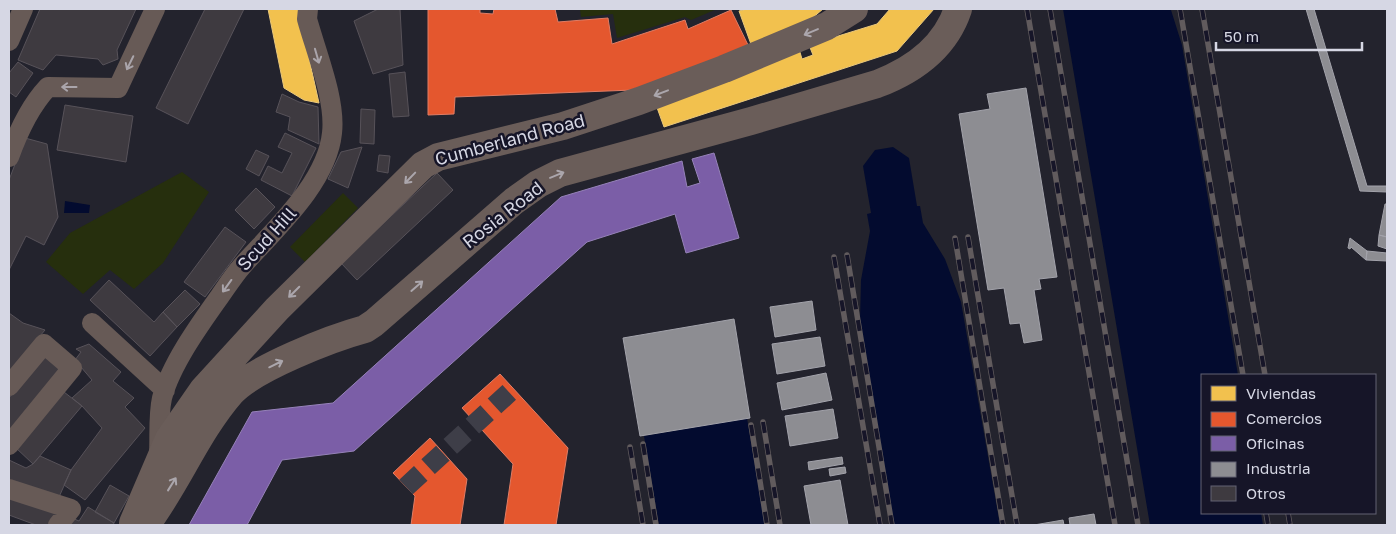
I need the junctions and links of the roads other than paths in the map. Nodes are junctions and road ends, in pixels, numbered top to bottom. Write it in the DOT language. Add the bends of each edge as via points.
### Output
graph roads {
  1 [pos="23,9"];
  2 [pos="155,9"];
  3 [pos="308,9"];
  4 [pos="854,9"];
  5 [pos="958,9"];
  6 [pos="9,41"];
  7 [pos="11,150"];
  8 [pos="92,323"];
  9 [pos="9,386"];
  10 [pos="165,390"];
  11 [pos="9,445"];
  12 [pos="159,462"];
  13 [pos="9,489"];
  14 [pos="58,525"];
  15 [pos="132,525"];
  16 [pos="146,525"];
  1 -- 6 [label="street"];
  2 -- 7 [label="street, one-way" via="118,88 48,87 37,99"];
  3 -- 10 [label="street, Scud Hill, one-way" via="307,19 333,108 332,134 323,165 296,207 240,268 200,324"];
  4 -- 12 [label="main road, Cumberland Road, one-way" via="827,26 639,101 563,126 429,161 222,367 179,423"];
  16 -- 5 [label="main road, Rosia Road, one-way" via="224,402 236,389 289,358 374,323 514,201 538,184 560,173 895,78 934,50 950,28"];
  8 -- 10 [label="street"];
  9 -- 11 [label="street" via="44,344 72,368"];
  10 -- 12 [label="street, Scud Hill" via="160,410"];
  12 -- 15 [label="main road"];
  13 -- 14 [label="street" via="71,509"];
}
